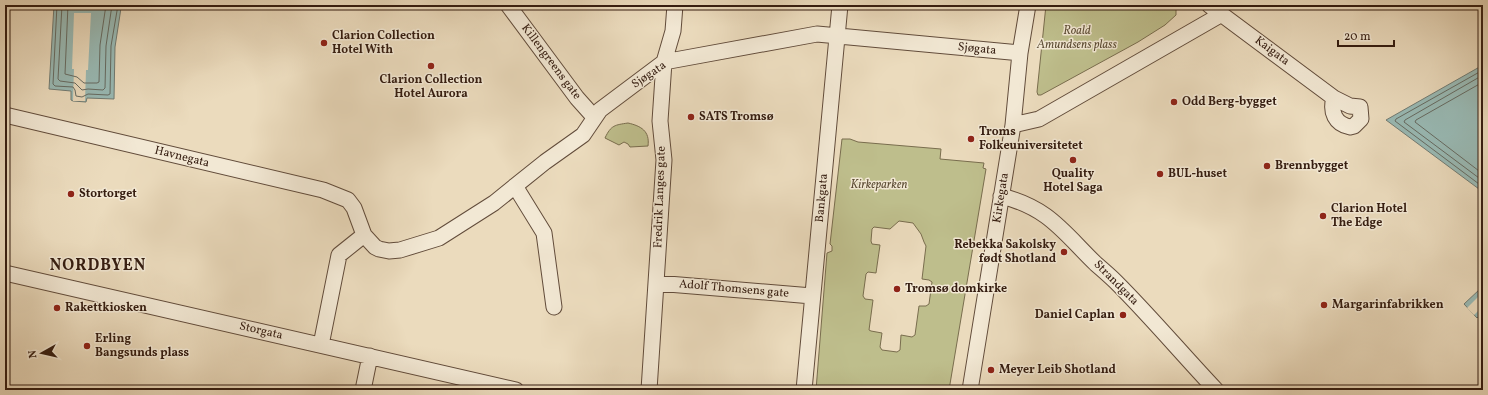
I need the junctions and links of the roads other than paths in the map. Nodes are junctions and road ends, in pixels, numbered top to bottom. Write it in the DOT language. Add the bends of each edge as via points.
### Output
graph roads {
  1 [pos="508,5"];
  2 [pos="675,5"];
  3 [pos="840,5"];
  4 [pos="1028,5"];
  5 [pos="1209,5"];
  6 [pos="1222,14"];
  7 [pos="837,35"];
  8 [pos="1020,53"];
  9 [pos="664,62"];
  10 [pos="1334,98"];
  11 [pos="5,115"];
  12 [pos="594,117"];
  13 [pos="1013,125"];
  14 [pos="515,186"];
  15 [pos="1001,196"];
  16 [pos="354,208"];
  17 [pos="364,235"];
  18 [pos="5,273"];
  19 [pos="656,283"];
  20 [pos="812,296"];
  21 [pos="554,307"];
  22 [pos="321,345"];
  23 [pos="370,356"];
  24 [pos="362,390"];
  25 [pos="516,390"];
  26 [pos="649,390"];
  27 [pos="804,390"];
  28 [pos="970,390"];
  29 [pos="1216,390"];
  1 -- 12 [label="street, Killengreens gate"];
  2 -- 9 [label="street, Fredrik Langes gate" via="673,31"];
  3 -- 7 [label="street, Bankgata"];
  4 -- 8 [label="street, Kirkegata"];
  5 -- 6 [label="street, Kaigata"];
  6 -- 10 [label="street, Kaigata"];
  6 -- 13 [label="street" via="1039,119"];
  7 -- 8 [label="street, Sjøgata"];
  7 -- 9 [label="street, Sjøgata" via="817,34"];
  7 -- 20 [label="street, Bankgata"];
  8 -- 13 [label="street, Kirkegata"];
  9 -- 12 [label="street, Sjøgata"];
  9 -- 19 [label="street, Fredrik Langes gate" via="660,121 664,160"];
  11 -- 16 [label="street, Havnegata" via="323,190 348,200"];
  12 -- 14 [label="street, Sjøgata" via="583,135"];
  13 -- 15 [label="street, Kirkegata"];
  14 -- 17 [label="street, Sjøgata" via="494,203 439,238 418,245 389,251 379,249"];
  14 -- 21 [label="street" via="544,233"];
  15 -- 28 [label="street, Kirkegata"];
  15 -- 29 [label="street, Strandgata" via="1028,205 1057,224 1116,282"];
  16 -- 17 [label="street, Sjøgata"];
  17 -- 22 [label="street" via="339,255"];
  18 -- 22 [label="street, Storgata"];
  19 -- 20 [label="street, Adolf Thomsens gate"];
  19 -- 26 [label="street, Fredrik Langes gate"];
  20 -- 27 [label="street, Bankgata"];
  22 -- 23 [label="street, Storgata"];
  23 -- 24 [label="street"];
  23 -- 25 [label="street, Storgata"];
}
